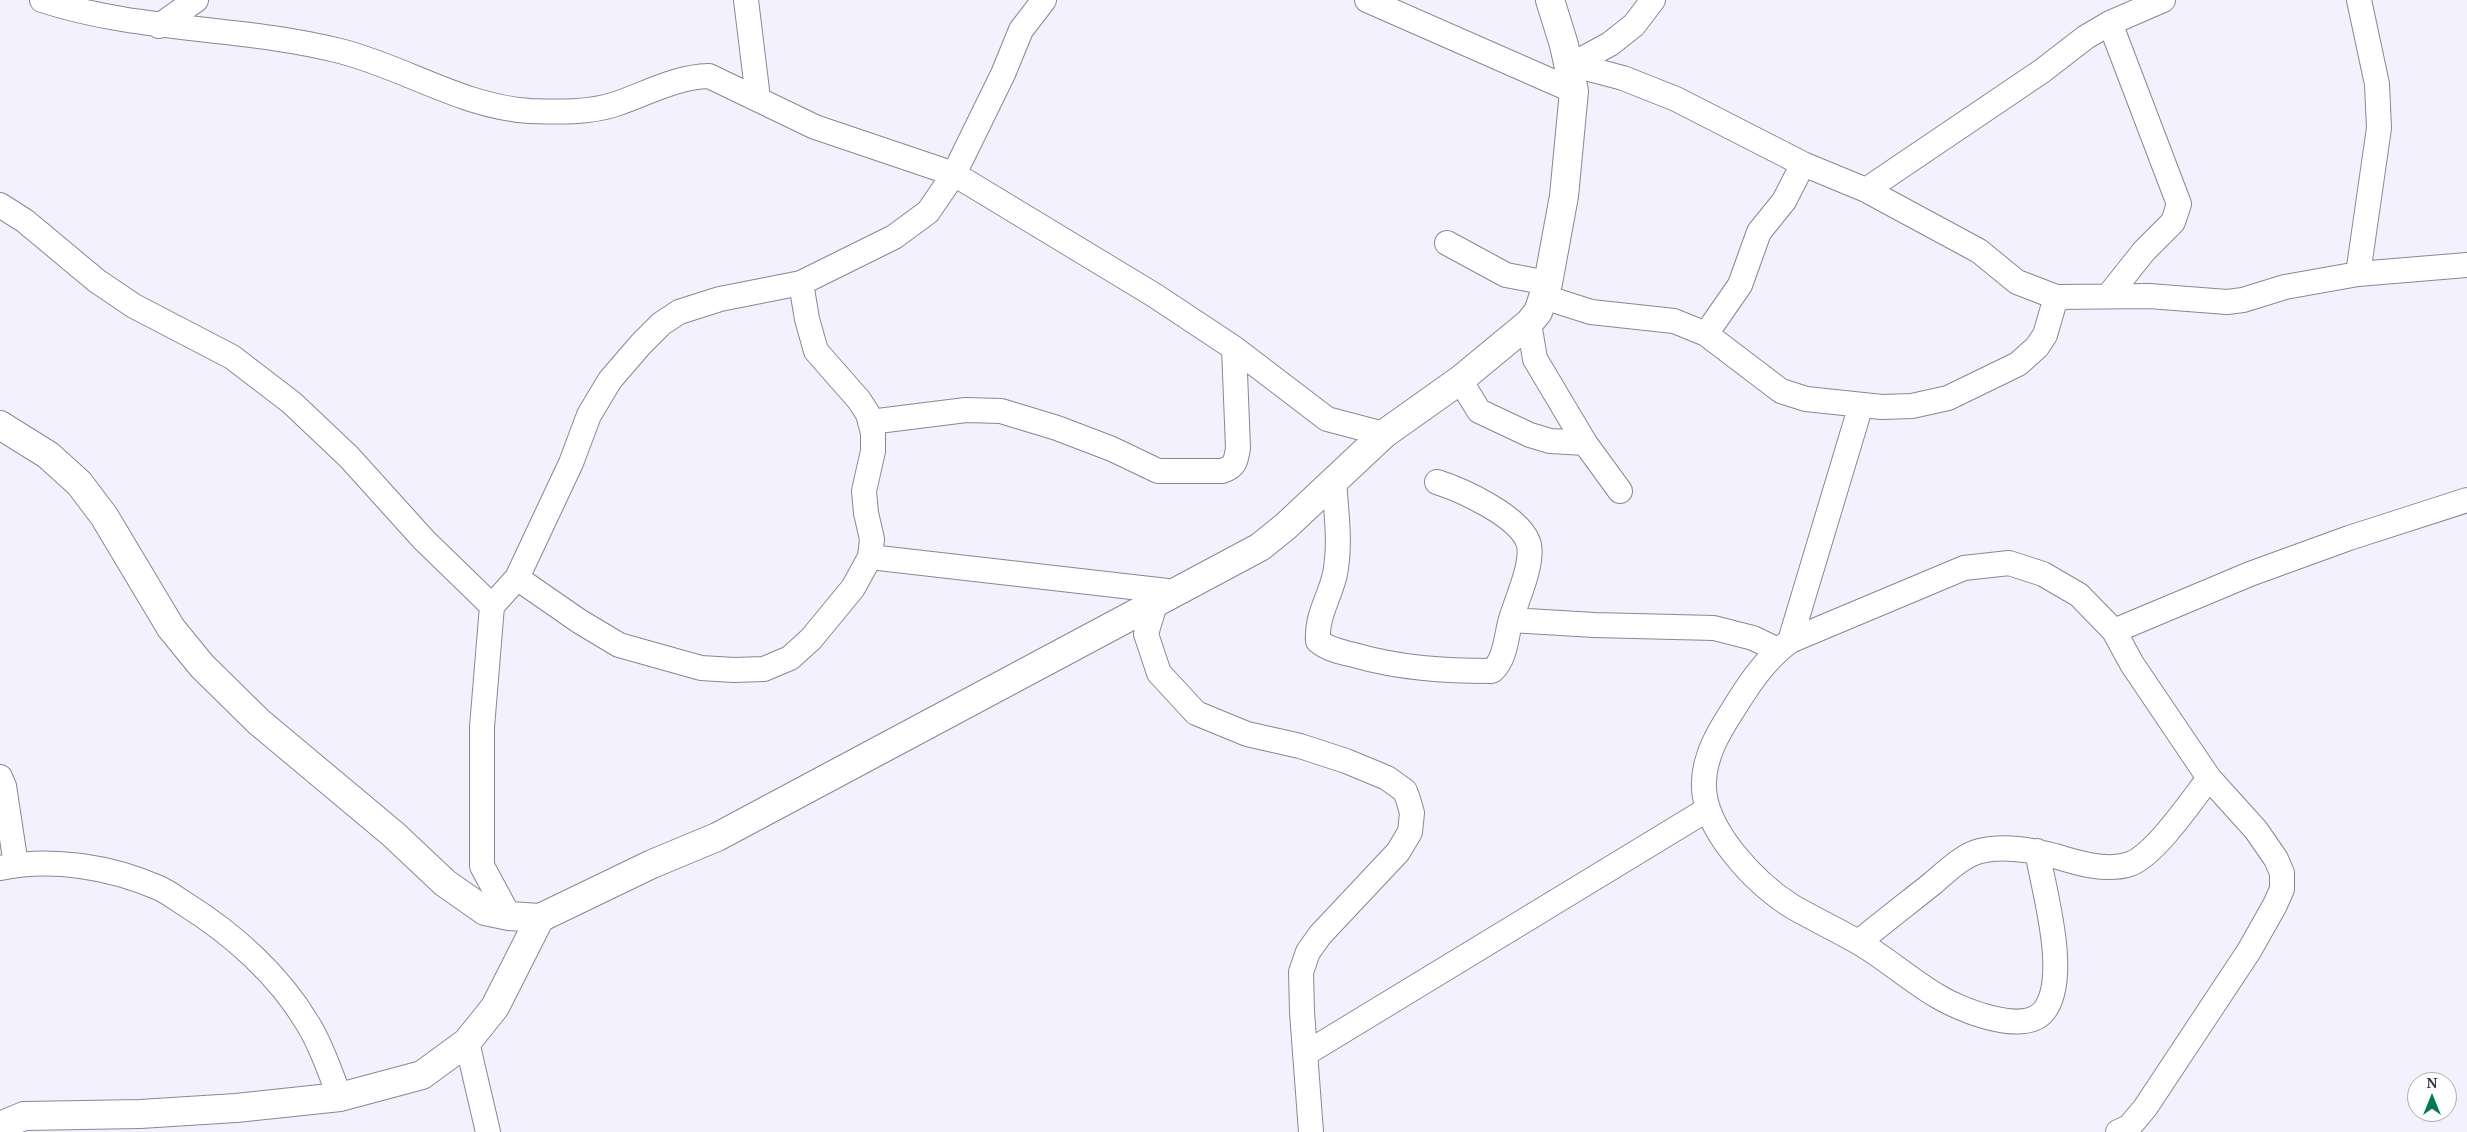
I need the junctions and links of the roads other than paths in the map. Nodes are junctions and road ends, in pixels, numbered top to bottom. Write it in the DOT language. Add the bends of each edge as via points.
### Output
graph roads {
  1 [pos="42,0"];
  2 [pos="196,0"];
  3 [pos="746,0"];
  4 [pos="1044,0"];
  5 [pos="1367,0"];
  6 [pos="1550,0"];
  7 [pos="1653,0"];
  8 [pos="2163,0"];
  9 [pos="2359,0"];
  10 [pos="2110,23"];
  11 [pos="159,26"];
  12 [pos="1568,55"];
  13 [pos="1574,91"];
  14 [pos="758,98"];
  15 [pos="1803,164"];
  16 [pos="954,174"];
  17 [pos="1866,190"];
  18 [pos="0,204"];
  19 [pos="1448,243"];
  20 [pos="2467,265"];
  21 [pos="2358,274"];
  22 [pos="801,283"];
  23 [pos="1546,290"];
  24 [pos="2109,295"];
  25 [pos="2056,297"];
  26 [pos="1530,323"];
  27 [pos="1706,334"];
  28 [pos="1234,348"];
  29 [pos="1460,380"];
  30 [pos="1861,405"];
  31 [pos="870,422"];
  32 [pos="0,425"];
  33 [pos="1384,434"];
  34 [pos="1585,443"];
  35 [pos="1334,480"];
  36 [pos="1437,482"];
  37 [pos="1620,492"];
  38 [pos="2467,500"];
  39 [pos="870,557"];
  40 [pos="518,578"];
  41 [pos="1166,597"];
  42 [pos="492,606"];
  43 [pos="1511,620"];
  44 [pos="2114,630"];
  45 [pos="1784,645"];
  46 [pos="0,777"];
  47 [pos="2209,778"];
  48 [pos="1708,809"];
  49 [pos="2037,851"];
  50 [pos="8,867"];
  51 [pos="508,916"];
  52 [pos="540,918"];
  53 [pos="1859,942"];
  54 [pos="467,1042"];
  55 [pos="1305,1054"];
  56 [pos="340,1097"];
  57 [pos="0,1126"];
  58 [pos="488,1132"];
  59 [pos="1311,1132"];
  60 [pos="2118,1132"];
  1 -- 11 [label="street"];
  2 -- 11 [label="street"];
  3 -- 14 [label="street"];
  4 -- 16 [label="street" via="1021,30"];
  5 -- 13 [label="street"];
  6 -- 12 [label="street"];
  7 -- 12 [label="street" via="1634,25 1610,44"];
  8 -- 10 [label="street"];
  9 -- 21 [label="street" via="2376,84 2380,128"];
  10 -- 17 [label="street"];
  10 -- 24 [label="street" via="2179,204 2173,222 2144,251"];
  11 -- 14 [label="street" via="264,36 341,51 480,102 528,111 579,111 614,104 665,84 709,76"];
  12 -- 13 [label="street"];
  12 -- 15 [label="street" via="1676,99"];
  13 -- 23 [label="street" via="1564,196"];
  14 -- 16 [label="street" via="815,127"];
  15 -- 17 [label="street"];
  15 -- 27 [label="street" via="1784,201 1759,232 1740,285"];
  16 -- 22 [label="street" via="928,212 894,237"];
  16 -- 28 [label="street" via="1096,258"];
  17 -- 25 [label="street" via="1979,251 2017,282"];
  18 -- 42 [label="street" via="97,281 134,306 232,357 292,403 349,456 424,540"];
  19 -- 23 [label="street" via="1506,275"];
  20 -- 21 [label="street"];
  21 -- 24 [label="street" via="2285,287 2227,302"];
  22 -- 31 [label="street" via="816,351 859,400"];
  22 -- 40 [label="street" via="720,299 679,312 641,344 610,380 589,415"];
  23 -- 26 [label="street"];
  23 -- 27 [label="street" via="1590,312 1674,321"];
  24 -- 25 [label="street"];
  25 -- 30 [label="street" via="2045,335 2018,364 1948,398 1912,406"];
  26 -- 29 [label="street"];
  26 -- 34 [label="street" via="1535,360"];
  27 -- 30 [label="street" via="1781,391 1806,399"];
  28 -- 31 [label="street" via="1238,448 1232,468 1222,471 1158,471 1103,445 1002,411 952,411"];
  28 -- 33 [label="street" via="1327,419"];
  29 -- 33 [label="street"];
  29 -- 34 [label="street" via="1479,411 1530,435 1550,441"];
  30 -- 45 [label="street"];
  31 -- 39 [label="street" via="873,450 864,491 872,540"];
  32 -- 51 [label="street" via="48,455 79,483 104,516 171,628 202,666 260,722 393,834 445,883 485,911"];
  33 -- 35 [label="street"];
  34 -- 37 [label="street"];
  35 -- 41 [label="street" via="1260,546"];
  35 -- 43 [label="street" via="1338,537 1335,574 1317,628 1318,641 1323,645 1384,664 1437,671 1492,672 1498,666"];
  36 -- 43 [label="street" via="1496,510 1523,533 1529,546 1528,561"];
  38 -- 44 [label="street" via="2250,574"];
  39 -- 40 [label="street" via="853,588 811,639 790,658 764,669 701,668 619,645"];
  39 -- 41 [label="street"];
  40 -- 42 [label="street"];
  41 -- 52 [label="street" via="717,837"];
  41 -- 55 [label="street" via="1146,634 1159,673 1196,713 1247,734 1300,746 1387,778 1405,791 1408,799 1412,813 1410,832 1398,852 1308,952 1301,972"];
  42 -- 51 [label="street" via="482,727 482,866"];
  43 -- 45 [label="street" via="1714,628"];
  44 -- 45 [label="street" via="2079,595 2043,574 2009,563 1964,568"];
  44 -- 47 [label="street" via="2132,664"];
  45 -- 48 [label="street" via="1751,681 1709,752 1704,782"];
  46 -- 50 [label="street" via="4,786"];
  47 -- 49 [label="street" via="2174,823 2142,857 2130,864 2116,867 2080,864"];
  47 -- 60 [label="street" via="2256,830 2276,859 2282,873 2282,889 2249,951 2145,1108 2129,1127"];
  48 -- 53 [label="street" via="1728,848 1766,887 1792,906"];
  48 -- 55 [label="street"];
  49 -- 53 [label="street" via="2002,848 1978,851 1954,866"];
  49 -- 53 [label="street" via="2056,961 2056,982 2043,1013 2027,1022 1991,1018 1939,998"];
  50 -- 56 [label="street" via="66,865 96,868 160,888 200,913 237,942 292,999 309,1025"];
  51 -- 52 [label="street"];
  52 -- 54 [label="street" via="495,1007"];
  54 -- 56 [label="street" via="422,1075"];
  54 -- 58 [label="street"];
  55 -- 59 [label="street"];
  56 -- 57 [label="street" via="140,1114 24,1116"];
}
